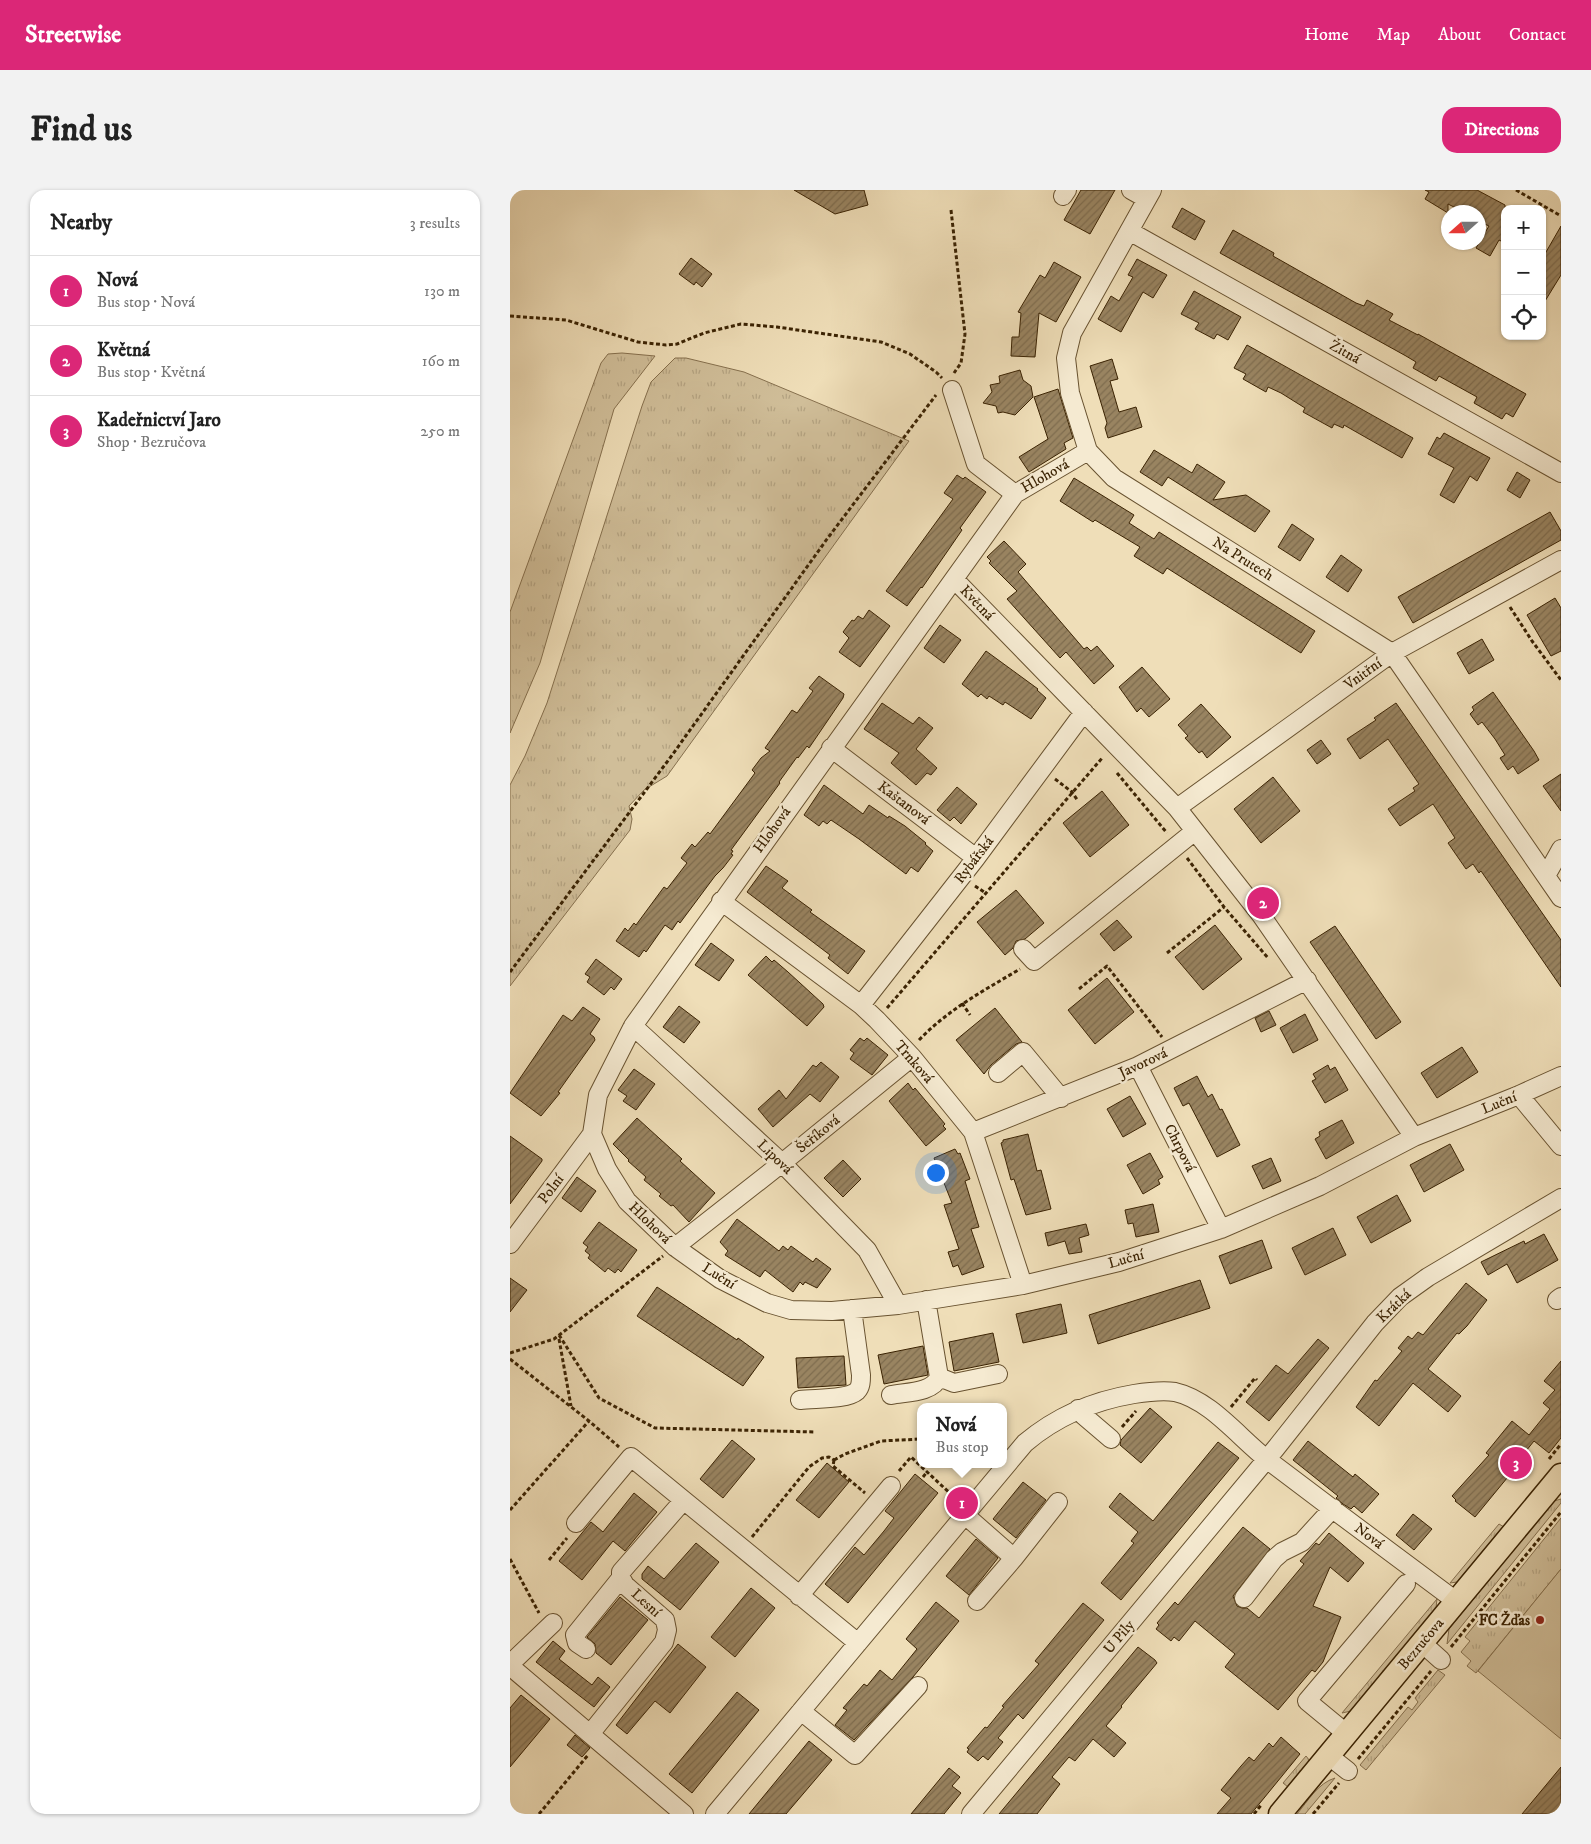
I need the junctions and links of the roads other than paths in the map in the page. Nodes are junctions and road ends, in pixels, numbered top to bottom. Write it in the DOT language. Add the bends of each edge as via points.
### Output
graph roads {
  1 [pos="1130,190"];
  2 [pos="1149,194"];
  3 [pos="1129,231"];
  4 [pos="949,386"];
  5 [pos="1088,451"];
  6 [pos="1561,473"];
  7 [pos="1015,494"];
  8 [pos="1561,560"];
  9 [pos="954,580"];
  10 [pos="1392,653"];
  11 [pos="1084,712"];
  12 [pos="831,748"];
  13 [pos="1177,808"];
  14 [pos="1195,831"];
  15 [pos="1561,849"];
  16 [pos="976,858"];
  17 [pos="1546,876"];
  18 [pos="1561,898"];
  19 [pos="722,901"];
  20 [pos="1028,955"];
  21 [pos="1300,983"];
  22 [pos="861,1005"];
  23 [pos="633,1026"];
  24 [pos="909,1054"];
  25 [pos="1138,1066"];
  26 [pos="998,1073"];
  27 [pos="1561,1076"];
  28 [pos="1519,1095"];
  29 [pos="1061,1098"];
  30 [pos="973,1132"];
  31 [pos="592,1134"];
  32 [pos="1414,1137"];
  33 [pos="1561,1146"];
  34 [pos="782,1163"];
  35 [pos="1561,1198"];
  36 [pos="1221,1229"];
  37 [pos="510,1244"];
  38 [pos="676,1247"];
  39 [pos="1023,1285"];
  40 [pos="926,1300"];
  41 [pos="898,1305"];
  42 [pos="852,1309"];
  43 [pos="998,1374"];
  44 [pos="939,1377"];
  45 [pos="890,1395"];
  46 [pos="800,1400"];
  47 [pos="1078,1409"];
  48 [pos="1111,1439"];
  49 [pos="1267,1459"];
  50 [pos="1007,1462"];
  51 [pos="1002,1468"];
  52 [pos="1561,1476"];
  53 [pos="891,1486"];
  54 [pos="683,1500"];
  55 [pos="1058,1502"];
  56 [pos="965,1507"];
  57 [pos="1333,1508"];
  58 [pos="576,1523"];
  59 [pos="1014,1558"];
  60 [pos="622,1578"];
  61 [pos="1406,1584"];
  62 [pos="800,1596"];
  63 [pos="1244,1598"];
  64 [pos="977,1601"];
  65 [pos="1456,1601"];
  66 [pos="553,1623"];
  67 [pos="858,1643"];
  68 [pos="1422,1643"];
  69 [pos="586,1649"];
  70 [pos="1441,1660"];
  71 [pos="510,1665"];
  72 [pos="918,1686"];
  73 [pos="801,1711"];
  74 [pos="1347,1734"];
  75 [pos="594,1738"];
  76 [pos="1329,1756"];
  77 [pos="1348,1771"];
  78 [pos="684,1814"];
  79 [pos="715,1814"];
  80 [pos="971,1814"];
  81 [pos="1280,1814"];
  1 -- 2 [label="street"];
  2 -- 3 [label="street, Na Prutech"];
  3 -- 5 [label="street, Na Prutech" via="1072,333 1066,358 1070,393"];
  3 -- 6 [label="street, Žitná"];
  4 -- 7 [label="street" via="976,464"];
  5 -- 7 [label="street, Hlohová"];
  5 -- 10 [label="street, Na Prutech" via="1114,478"];
  7 -- 9 [label="street, Hlohová"];
  8 -- 10 [label="street, Vnitřní"];
  9 -- 11 [label="street, Květná"];
  9 -- 12 [label="street, Hlohová"];
  10 -- 13 [label="street, Vnitřní"];
  10 -- 17 [label="street, Na Prutech"];
  11 -- 13 [label="street, Květná"];
  11 -- 16 [label="street, Rybářská"];
  12 -- 16 [label="street, Kaštanová"];
  12 -- 19 [label="street, Hlohová"];
  13 -- 14 [label="street, Květná"];
  14 -- 20 [label="street"];
  14 -- 21 [label="street, Květná" via="1261,915"];
  15 -- 17 [label="street"];
  16 -- 22 [label="street, Rybářská"];
  17 -- 18 [label="street, Na Prutech"];
  19 -- 22 [label="street, Trnková"];
  19 -- 23 [label="street, Hlohová"];
  21 -- 25 [label="street, Javorová"];
  21 -- 32 [label="street, Květná"];
  22 -- 24 [label="street, Trnková"];
  23 -- 31 [label="street, Hlohová" via="598,1095"];
  23 -- 34 [label="street, Lipová"];
  24 -- 30 [label="street, Trnková"];
  24 -- 34 [label="street, Šeříková"];
  25 -- 29 [label="street, Javorová"];
  25 -- 36 [label="street, Chrpová"];
  26 -- 29 [label="street" via="1023,1052"];
  27 -- 28 [label="street, Luční"];
  28 -- 32 [label="street, Luční"];
  28 -- 33 [label="street"];
  29 -- 30 [label="street, Javorová"];
  30 -- 39 [label="street, Trnková"];
  31 -- 37 [label="street, Polní"];
  31 -- 38 [label="street, Hlohová" via="607,1169 627,1201"];
  32 -- 36 [label="street, Luční" via="1320,1186"];
  34 -- 38 [label="street, Šeříková"];
  34 -- 41 [label="street, Lipová" via="867,1250"];
  35 -- 49 [label="street, Krátká" via="1400,1297 1369,1330"];
  36 -- 39 [label="street, Luční" via="1119,1262"];
  38 -- 42 [label="street, Luční" via="720,1279 767,1303 791,1310"];
  39 -- 40 [label="street, Luční"];
  40 -- 41 [label="street, Luční"];
  40 -- 44 [label="street"];
  41 -- 42 [label="street, Luční"];
  42 -- 46 [label="street" via="862,1375 860,1386 849,1396"];
  43 -- 44 [label="street" via="954,1383"];
  44 -- 45 [label="street" via="932,1386"];
  47 -- 48 [label="street"];
  47 -- 49 [label="street, Nová" via="1142,1392 1176,1392 1204,1405"];
  47 -- 50 [label="street, Nová" via="1041,1430"];
  49 -- 57 [label="street, Nová"];
  49 -- 80 [label="street, U Pily"];
  51 -- 56 [label="street, Nová"];
  52 -- 65 [label="main road, Bezručova"];
  53 -- 62 [label="street"];
  54 -- 58 [label="street" via="631,1458"];
  54 -- 60 [label="street, Lesní" via="621,1572"];
  54 -- 62 [label="street"];
  55 -- 59 [label="street"];
  56 -- 59 [label="street"];
  56 -- 67 [label="street, Nová"];
  57 -- 63 [label="street" via="1302,1542 1274,1559"];
  57 -- 65 [label="street, Nová"];
  59 -- 64 [label="street"];
  60 -- 69 [label="street" via="575,1635 577,1643"];
  60 -- 75 [label="street, Lesní" via="625,1585 665,1620 667,1630 664,1642"];
  61 -- 74 [label="street" via="1307,1701"];
  62 -- 67 [label="street"];
  65 -- 68 [label="main road, Bezručova"];
  66 -- 71 [label="street"];
  67 -- 73 [label="street, Nová"];
  68 -- 70 [label="street"];
  68 -- 74 [label="main road, Bezručova"];
  71 -- 75 [label="street"];
  72 -- 73 [label="street" via="855,1755"];
  73 -- 79 [label="street, Nová"];
  74 -- 76 [label="main road, Bezručova"];
  75 -- 78 [label="street"];
  76 -- 77 [label="street"];
  76 -- 81 [label="main road, Bezručova"];
}
